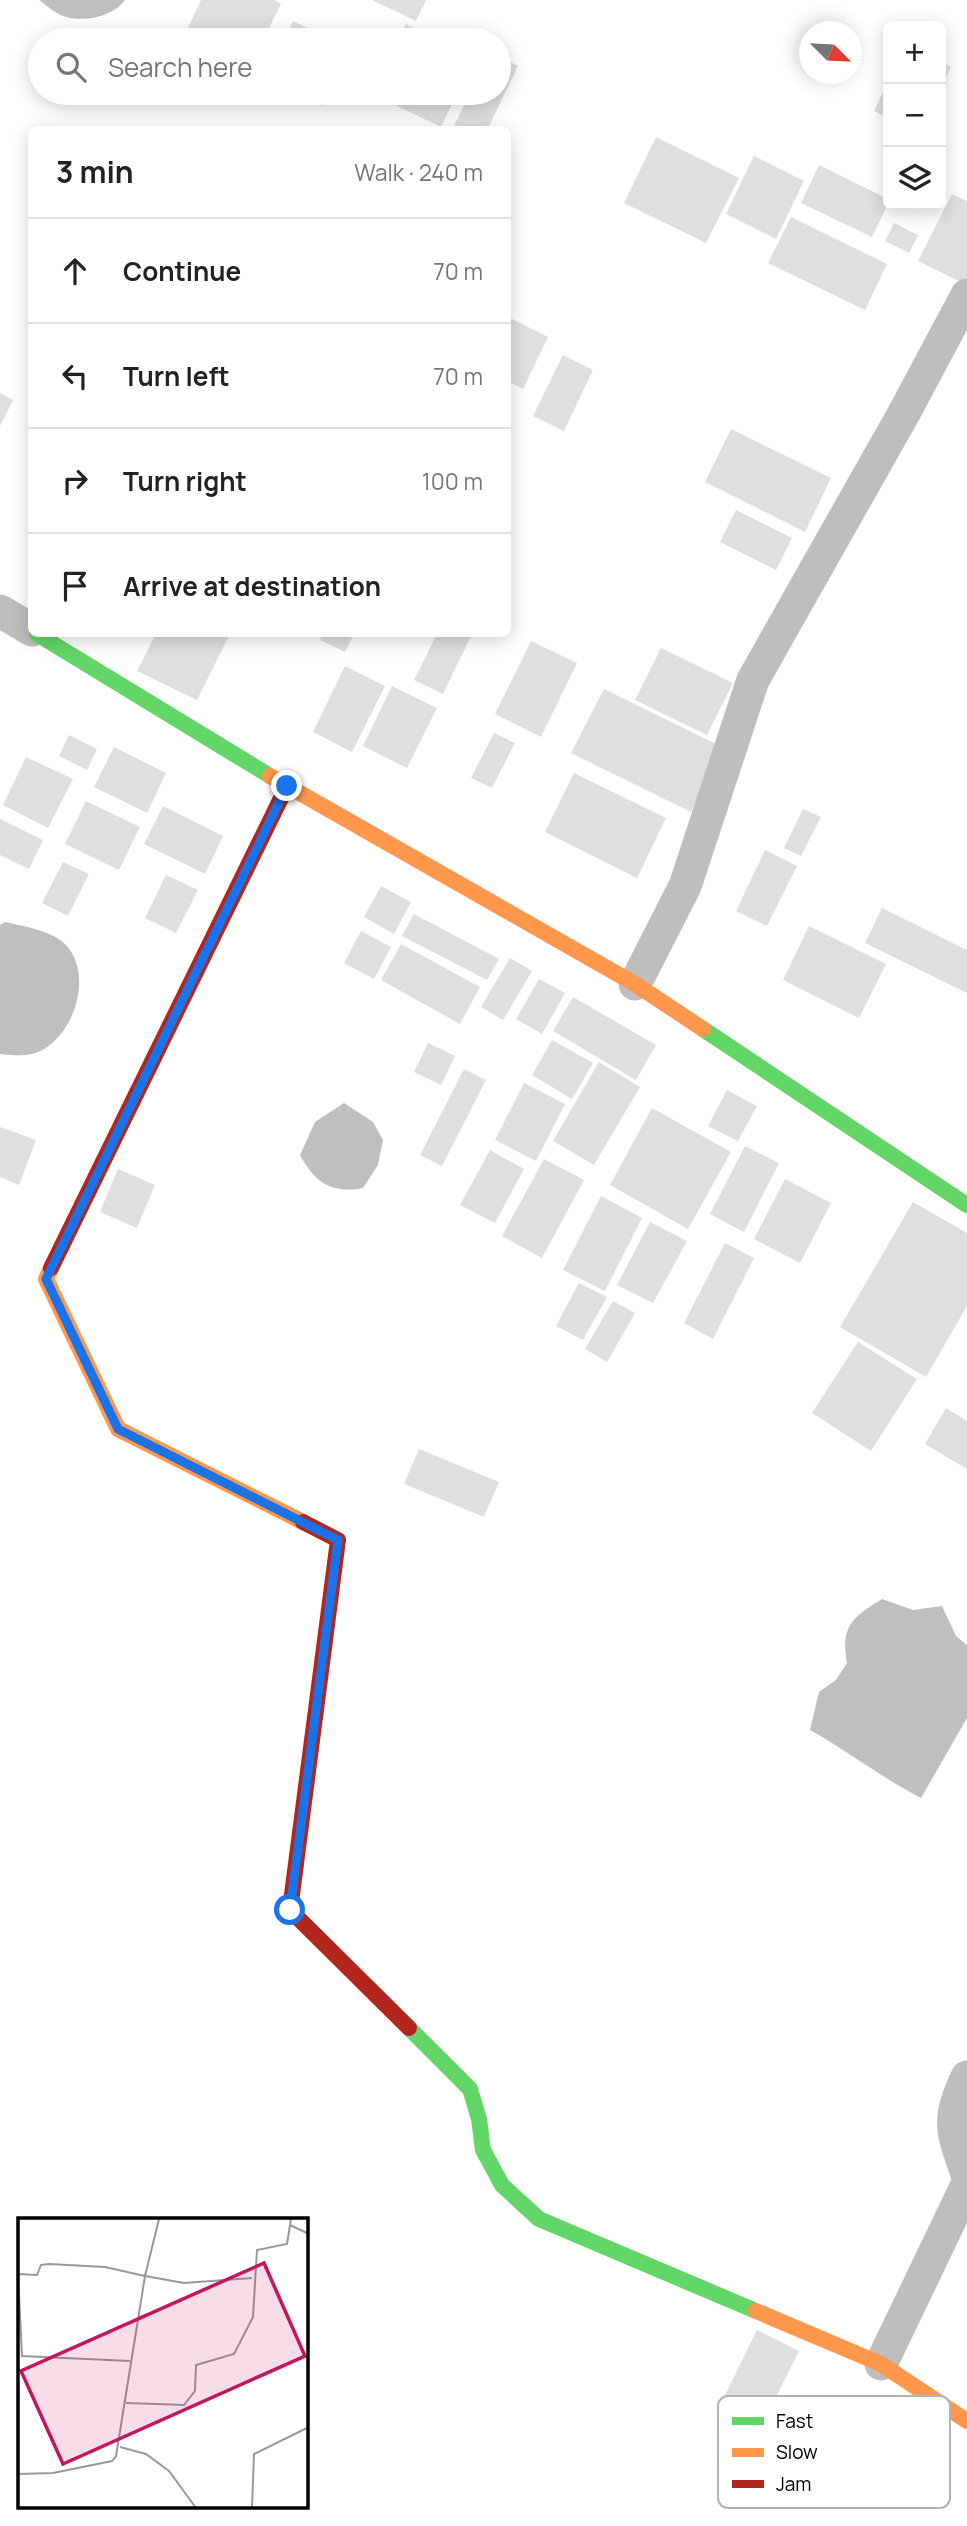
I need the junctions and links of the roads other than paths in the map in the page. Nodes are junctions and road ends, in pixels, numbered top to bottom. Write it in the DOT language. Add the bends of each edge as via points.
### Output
graph roads {
  1 [pos="967,295"];
  2 [pos="0,611"];
  3 [pos="28,628"];
  4 [pos="42,637"];
  5 [pos="287,786"];
  6 [pos="635,984"];
  7 [pos="967,1205"];
  8 [pos="967,2077"];
  9 [pos="967,2174"];
  10 [pos="967,2185"];
  11 [pos="881,2364"];
  12 [pos="929,2396"];
  13 [pos="950,2410"];
  14 [pos="967,2421"];
  1 -- 6 [label="street" via="753,680 685,886"];
  2 -- 3 [label="street"];
  4 -- 5 [label="street"];
  5 -- 6 [label="street"];
  5 -- 11 [label="street" via="46,1279 118,1429 338,1540 290,1910 470,2089 483,2150 502,2185 539,2219"];
  6 -- 7 [label="street"];
  8 -- 9 [label="street" via="954,2113 953,2132"];
  10 -- 11 [label="street"];
  11 -- 12 [label="street"];
  13 -- 14 [label="street"];
}
